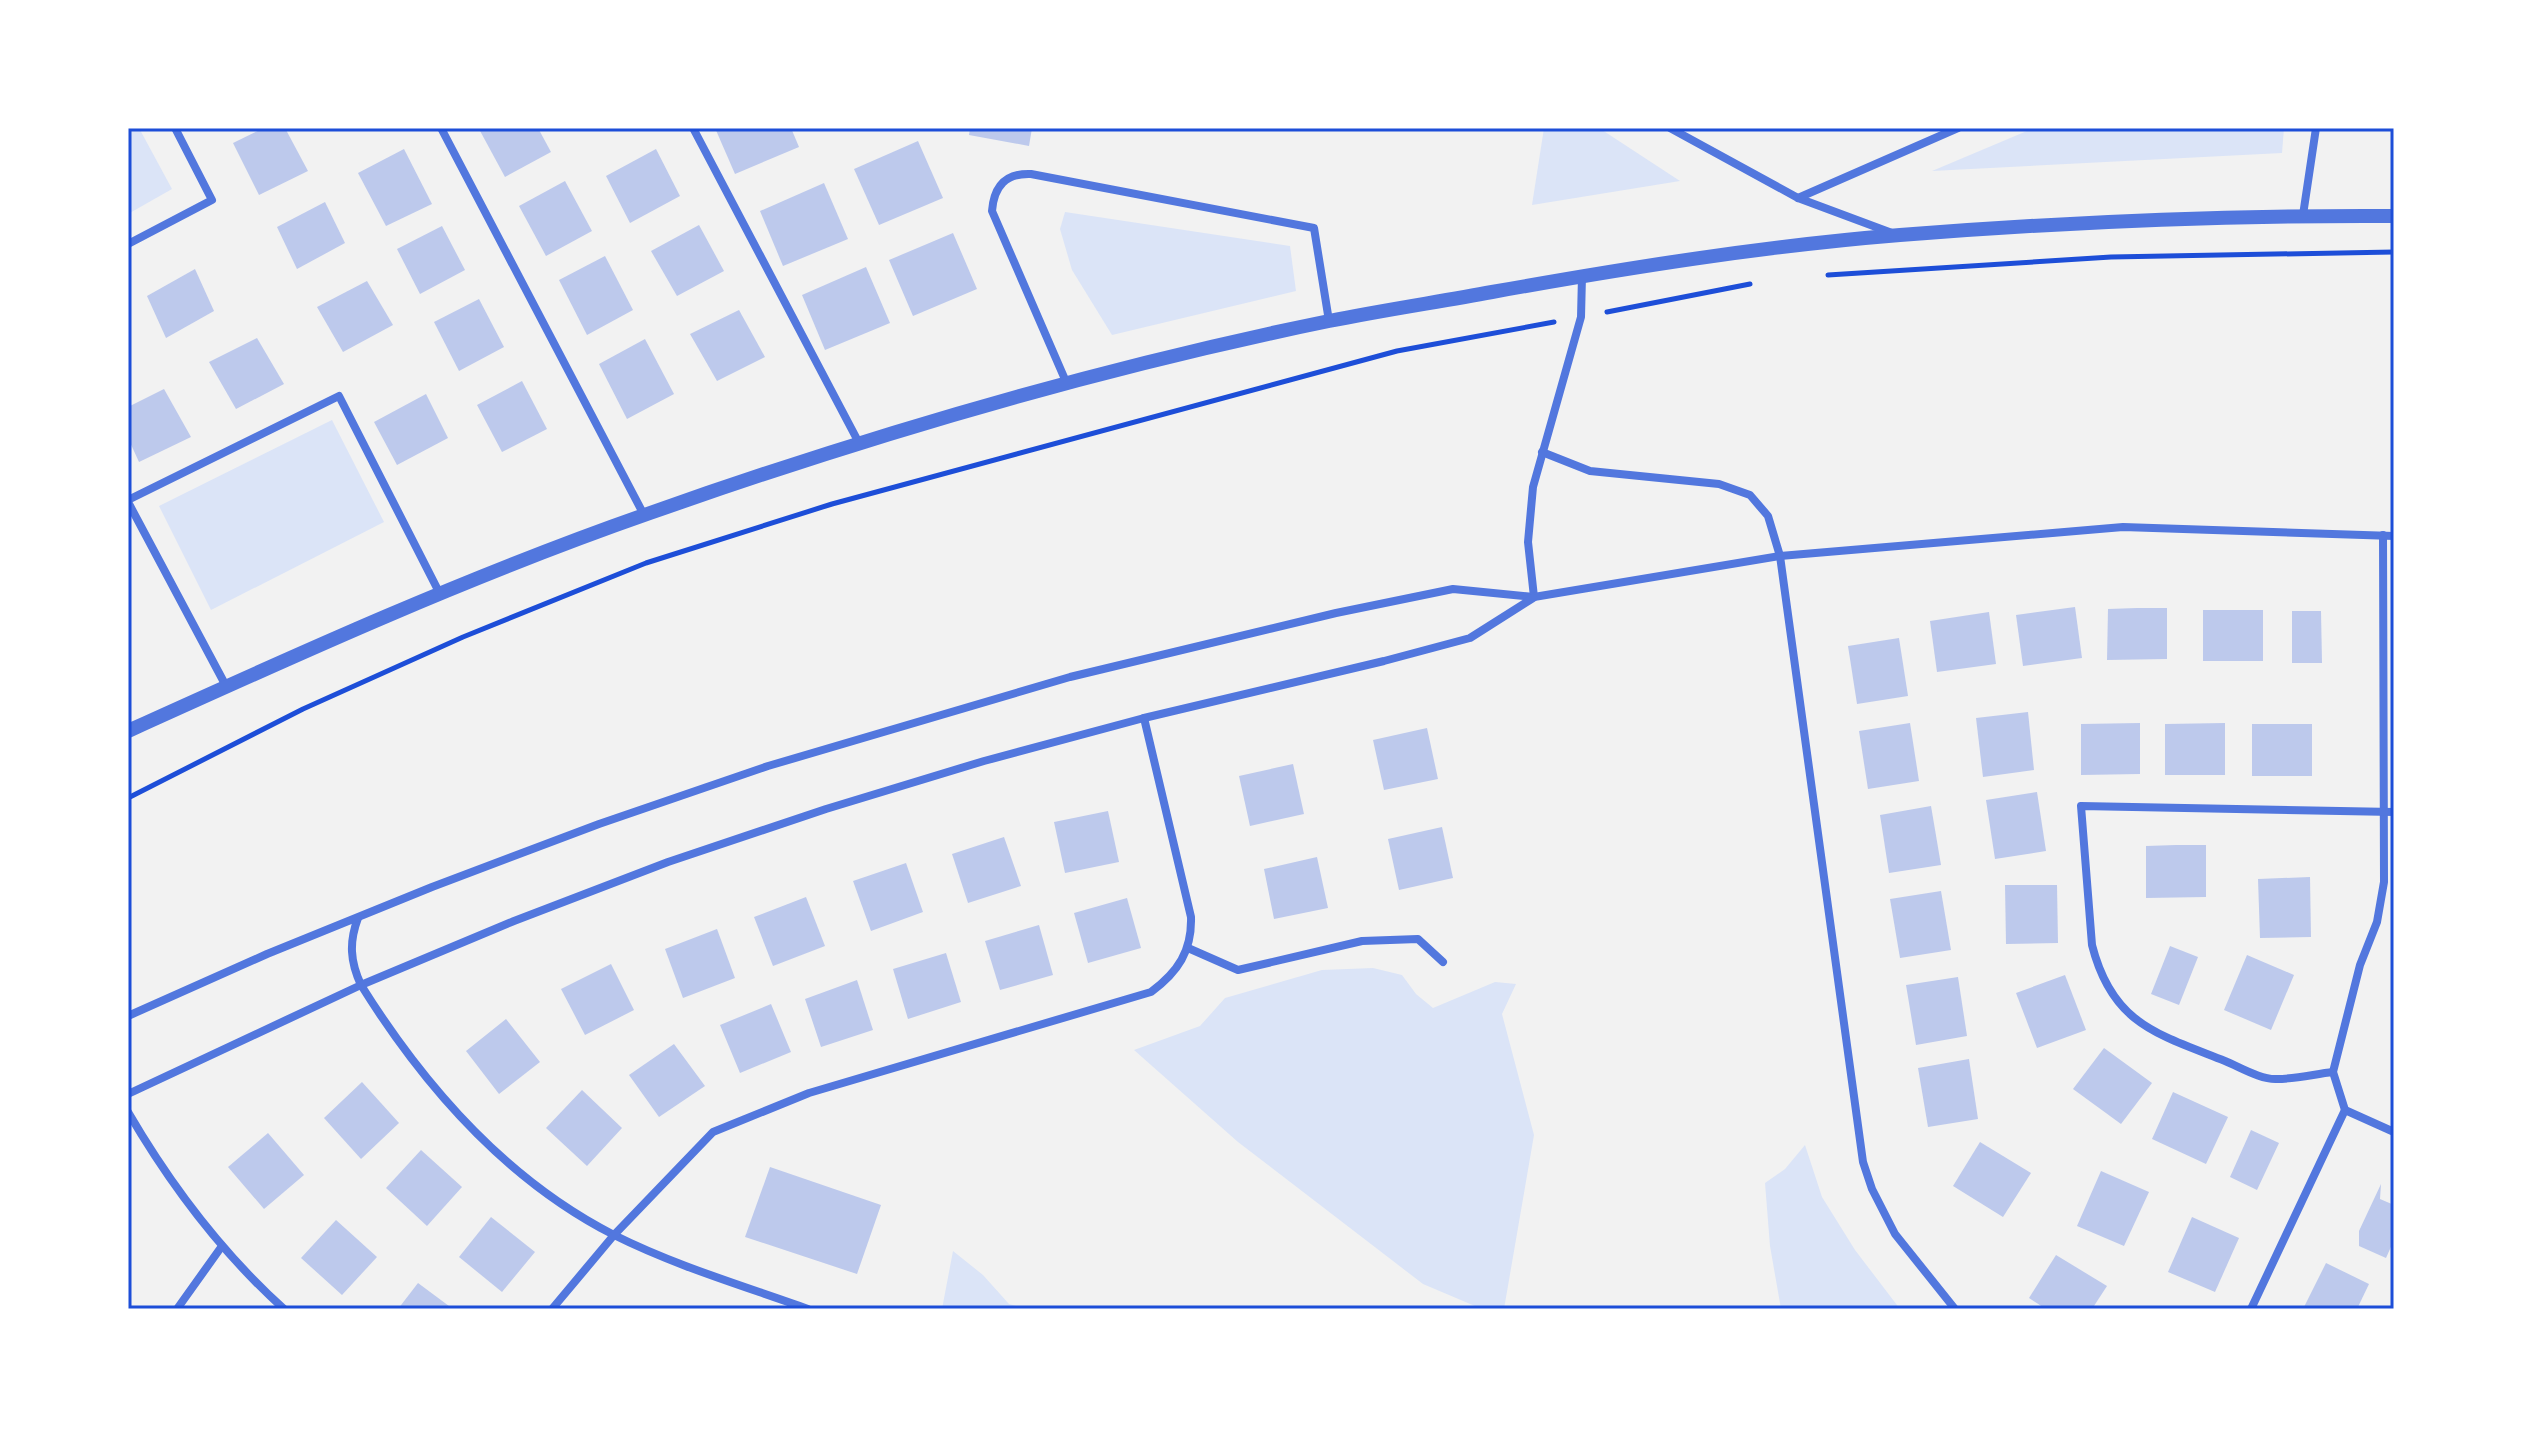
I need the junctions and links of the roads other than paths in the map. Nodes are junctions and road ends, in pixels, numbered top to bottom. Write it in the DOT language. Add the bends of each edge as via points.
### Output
graph roads {
  1 [pos="175,128"];
  2 [pos="441,128"];
  3 [pos="693,128"];
  4 [pos="1670,128"];
  5 [pos="1958,128"];
  6 [pos="2316,128"];
  7 [pos="1798,198"];
  8 [pos="2303,215"];
  9 [pos="2394,216"];
  10 [pos="1897,235"];
  11 [pos="128,244"];
  12 [pos="1582,276"];
  13 [pos="1329,321"];
  14 [pos="1067,384"];
  15 [pos="859,443"];
  16 [pos="1542,452"];
  17 [pos="128,501"];
  18 [pos="644,515"];
  19 [pos="2383,535"];
  20 [pos="2394,536"];
  21 [pos="1780,556"];
  22 [pos="440,595"];
  23 [pos="1534,597"];
  24 [pos="226,686"];
  25 [pos="1144,718"];
  26 [pos="128,731"];
  27 [pos="2394,812"];
  28 [pos="2382,813"];
  29 [pos="358,918"];
  30 [pos="1188,948"];
  31 [pos="1443,962"];
  32 [pos="361,985"];
  33 [pos="128,1016"];
  34 [pos="2333,1072"];
  35 [pos="128,1094"];
  36 [pos="2345,1110"];
  37 [pos="128,1112"];
  38 [pos="2394,1132"];
  39 [pos="614,1235"];
  40 [pos="222,1246"];
  41 [pos="177,1309"];
  42 [pos="284,1309"];
  43 [pos="552,1309"];
  44 [pos="808,1309"];
  45 [pos="1955,1309"];
  46 [pos="2251,1309"];
  1 -- 11 [label="street" via="212,200"];
  2 -- 18 [label="street"];
  3 -- 15 [label="street"];
  4 -- 7 [label="street"];
  5 -- 7 [label="street"];
  6 -- 8 [label="street"];
  7 -- 10 [label="street"];
  8 -- 9 [label="street"];
  8 -- 10 [label="street"];
  10 -- 12 [label="street"];
  12 -- 13 [label="street"];
  12 -- 16 [label="street" via="1581,317"];
  13 -- 14 [label="street"];
  13 -- 14 [label="street" via="1314,228 1019,174 999,185 992,211"];
  14 -- 15 [label="street"];
  15 -- 18 [label="street"];
  16 -- 21 [label="street" via="1590,471 1719,484 1750,495 1768,516"];
  16 -- 23 [label="street" via="1528,542"];
  17 -- 22 [label="street" via="339,396"];
  17 -- 24 [label="street"];
  18 -- 22 [label="street"];
  19 -- 20 [label="street"];
  19 -- 21 [label="street" via="2123,527"];
  19 -- 28 [label="street"];
  21 -- 23 [label="street"];
  21 -- 45 [label="street" via="1863,1162 1895,1234"];
  22 -- 24 [label="street"];
  23 -- 25 [label="street" via="1470,638"];
  23 -- 29 [label="street" via="1453,589 1060,680 768,766 599,824"];
  24 -- 26 [label="street"];
  25 -- 30 [label="street" via="1189,902"];
  25 -- 32 [label="street" via="840,804 683,857"];
  27 -- 28 [label="street"];
  28 -- 34 [label="street" via="2384,882"];
  28 -- 34 [label="street" via="2081,806 2092,945 2098,968 2121,1007 2155,1033 2274,1080"];
  29 -- 32 [label="street" via="351,953"];
  29 -- 33 [label="street"];
  30 -- 31 [label="street" via="1238,970 1362,941 1418,939"];
  30 -- 39 [label="street" via="1180,966 1151,992 809,1093 713,1132"];
  32 -- 35 [label="street"];
  32 -- 39 [label="street" via="419,1070 471,1128 528,1179"];
  34 -- 36 [label="street"];
  36 -- 38 [label="street"];
  36 -- 46 [label="street"];
  37 -- 40 [label="street"];
  39 -- 43 [label="street"];
  39 -- 44 [label="street"];
  40 -- 41 [label="street"];
  40 -- 42 [label="street"];
}
